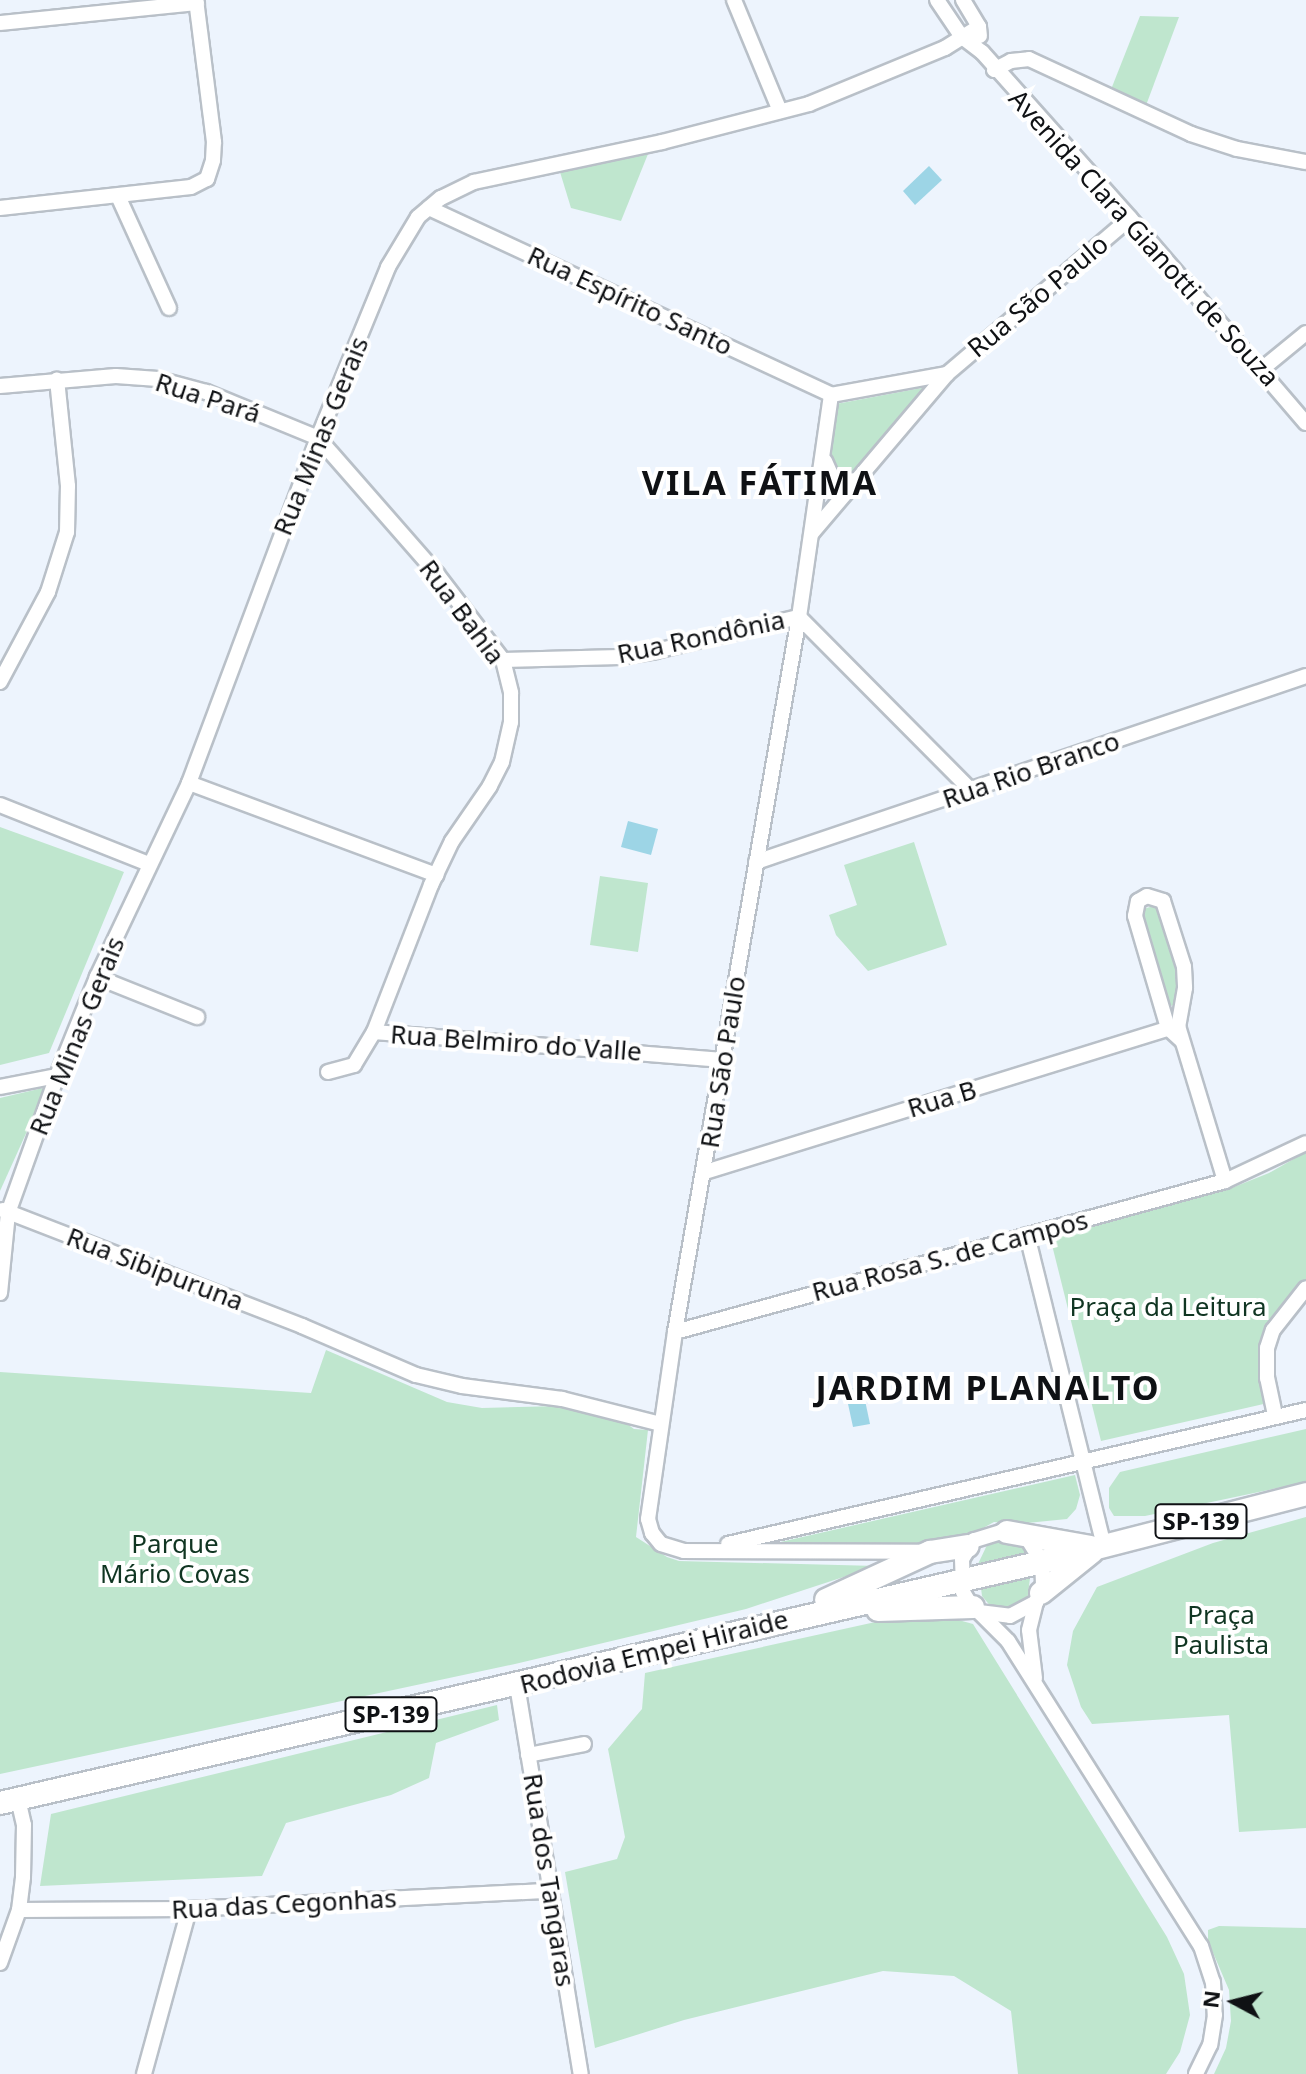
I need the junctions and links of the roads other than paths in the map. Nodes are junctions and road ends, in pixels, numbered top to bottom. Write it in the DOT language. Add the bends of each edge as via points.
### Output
graph roads {
  1 [pos="734,0"];
  2 [pos="937,0"];
  3 [pos="963,0"];
  4 [pos="196,2"];
  5 [pos="0,23"];
  6 [pos="979,27"];
  7 [pos="962,37"];
  8 [pos="982,52"];
  9 [pos="994,70"];
  10 [pos="780,111"];
  11 [pos="1306,162"];
  12 [pos="118,196"];
  13 [pos="0,208"];
  14 [pos="429,208"];
  15 [pos="1130,218"];
  16 [pos="169,308"];
  17 [pos="1306,333"];
  18 [pos="1262,369"];
  19 [pos="947,374"];
  20 [pos="57,380"];
  21 [pos="0,386"];
  22 [pos="831,395"];
  23 [pos="1306,423"];
  24 [pos="318,438"];
  25 [pos="825,440"];
  26 [pos="858,480"];
  27 [pos="811,533"];
  28 [pos="799,617"];
  29 [pos="503,660"];
  30 [pos="1306,676"];
  31 [pos="0,682"];
  32 [pos="189,783"];
  33 [pos="971,790"];
  34 [pos="0,805"];
  35 [pos="756,862"];
  36 [pos="149,864"];
  37 [pos="436,875"];
  38 [pos="97,977"];
  39 [pos="197,1017"];
  40 [pos="374,1032"];
  41 [pos="1176,1032"];
  42 [pos="723,1060"];
  43 [pos="328,1072"];
  44 [pos="57,1076"];
  45 [pos="0,1087"];
  46 [pos="1306,1143"];
  47 [pos="705,1172"];
  48 [pos="1225,1181"];
  49 [pos="4,1211"];
  50 [pos="1027,1235"];
  51 [pos="1306,1288"];
  52 [pos="0,1293"];
  53 [pos="675,1332"];
  54 [pos="1306,1410"];
  55 [pos="1275,1415"];
  56 [pos="661,1424"];
  57 [pos="1083,1461"];
  58 [pos="1306,1494"];
  59 [pos="1007,1532"];
  60 [pos="968,1546"];
  61 [pos="1100,1548"];
  62 [pos="704,1550"];
  63 [pos="930,1552"];
  64 [pos="1042,1562"];
  65 [pos="960,1579"];
  66 [pos="1038,1598"];
  67 [pos="976,1610"];
  68 [pos="781,1621"];
  69 [pos="517,1685"];
  70 [pos="1038,1694"];
  71 [pos="584,1744"];
  72 [pos="528,1755"];
  73 [pos="9,1801"];
  74 [pos="549,1891"];
  75 [pos="189,1909"];
  76 [pos="19,1910"];
  77 [pos="0,1963"];
  78 [pos="144,2074"];
  79 [pos="581,2074"];
  80 [pos="1196,2074"];
  1 -- 10 [label="street"];
  2 -- 7 [label="street, Avenida Clara Gianotti de Souza"];
  3 -- 6 [label="street, Avenida Clara Gianotti de Souza"];
  4 -- 5 [label="street"];
  4 -- 12 [label="street" via="214,142 211,170 199,185"];
  6 -- 7 [label="street, Rua Minas Gerais"];
  6 -- 8 [label="street, Avenida Clara Gianotti de Souza"];
  7 -- 8 [label="street, Avenida Clara Gianotti de Souza"];
  7 -- 10 [label="street, Rua Minas Gerais" via="809,104"];
  8 -- 9 [label="street, Avenida Clara Gianotti de Souza"];
  9 -- 11 [label="street" via="1029,59 1191,134"];
  9 -- 15 [label="street, Avenida Clara Gianotti de Souza"];
  10 -- 14 [label="street, Rua Minas Gerais" via="662,142 494,176 460,188"];
  12 -- 13 [label="street"];
  12 -- 16 [label="street"];
  14 -- 22 [label="street, Rua Espírito Santo"];
  14 -- 24 [label="street, Rua Minas Gerais" via="397,249"];
  15 -- 18 [label="street, Avenida Clara Gianotti de Souza"];
  15 -- 19 [label="street, Rua São Paulo"];
  17 -- 18 [label="street"];
  18 -- 23 [label="street, Avenida Clara Gianotti de Souza"];
  19 -- 22 [label="street, Rua São Paulo"];
  19 -- 26 [label="street, Rua São Paulo"];
  20 -- 21 [label="street, Rua Pará"];
  20 -- 24 [label="street, Rua Pará" via="158,379 206,392"];
  20 -- 31 [label="street" via="68,486 65,542 48,592"];
  22 -- 25 [label="street, Rua São Paulo"];
  24 -- 29 [label="street, Rua Bahia" via="437,574"];
  24 -- 32 [label="street, Rua Minas Gerais"];
  25 -- 26 [label="street" via="829,476 841,483"];
  25 -- 27 [label="street, Rua São Paulo"];
  26 -- 27 [label="street, Rua São Paulo"];
  27 -- 28 [label="street, Rua São Paulo"];
  28 -- 29 [label="street, Rua Rondônia" via="620,657"];
  28 -- 33 [label="street, Rua Rondônia"];
  28 -- 35 [label="street, Rua São Paulo"];
  29 -- 37 [label="street, Rua Bahia" via="511,693 507,748"];
  30 -- 33 [label="street, Rua Rio Branco"];
  32 -- 36 [label="street, Rua Minas Gerais"];
  32 -- 37 [label="street"];
  33 -- 35 [label="street, Rua Rio Branco"];
  34 -- 36 [label="street"];
  35 -- 42 [label="street, Rua São Paulo"];
  36 -- 38 [label="street, Rua Minas Gerais"];
  37 -- 40 [label="street, Rua Bahia"];
  38 -- 39 [label="street"];
  38 -- 44 [label="street, Rua Minas Gerais"];
  40 -- 42 [label="street, Rua Belmiro do Valle"];
  40 -- 43 [label="street, Rua Belmiro do Valle" via="354,1065"];
  41 -- 41 [label="street" via="1184,967 1163,901 1147,896 1138,901 1135,916"];
  41 -- 47 [label="street, Rua B"];
  41 -- 48 [label="street"];
  42 -- 47 [label="street, Rua São Paulo"];
  44 -- 45 [label="street"];
  44 -- 49 [label="street, Rua Minas Gerais"];
  46 -- 48 [label="street, Rua Rosa S. de Campos"];
  47 -- 53 [label="street, Rua São Paulo"];
  48 -- 50 [label="street, Rua Rosa S. de Campos"];
  49 -- 52 [label="street, Rua Minas Gerais"];
  49 -- 56 [label="street, Rua Sibipuruna" via="440,1382 562,1399"];
  50 -- 53 [label="street, Rua Rosa S. de Campos"];
  50 -- 57 [label="street"];
  51 -- 55 [label="street" via="1273,1330 1267,1348"];
  53 -- 56 [label="street, Rua São Paulo"];
  54 -- 55 [label="street"];
  55 -- 57 [label="street"];
  56 -- 62 [label="street, Rua São Paulo" via="649,1526 655,1539 671,1549"];
  57 -- 61 [label="street"];
  57 -- 62 [label="street"];
  58 -- 61 [label="main road, Rodovia Empei Hiraide / SP-139"];
  59 -- 60 [label="street" via="986,1535"];
  59 -- 61 [label="main road"];
  59 -- 64 [label="street" via="1027,1538"];
  60 -- 63 [label="main road"];
  60 -- 65 [label="street"];
  61 -- 64 [label="main road, Rodovia Empei Hiraide / SP-139"];
  61 -- 66 [label="main road"];
  62 -- 63 [label="street"];
  63 -- 68 [label="main road"];
  64 -- 65 [label="main road, Rodovia Empei Hiraide / SP-139"];
  64 -- 66 [label="street"];
  65 -- 67 [label="street"];
  65 -- 68 [label="main road, Rodovia Empei Hiraide / SP-139"];
  66 -- 67 [label="street" via="1010,1616"];
  66 -- 70 [label="street" via="1029,1645"];
  67 -- 68 [label="main road" via="911,1607"];
  67 -- 70 [label="street" via="1008,1641"];
  68 -- 69 [label="main road, Rodovia Empei Hiraide / SP-139"];
  69 -- 72 [label="street, Rua dos Tangaras"];
  69 -- 73 [label="main road, Rodovia Empei Hiraide / SP-139"];
  70 -- 80 [label="street" via="1201,1946 1213,1982 1215,2015 1210,2045"];
  71 -- 72 [label="street"];
  72 -- 74 [label="street, Rua dos Tangaras"];
  73 -- 76 [label="street" via="25,1852"];
  74 -- 75 [label="street, Rua das Cegonhas"];
  74 -- 79 [label="street, Rua dos Tangaras"];
  75 -- 76 [label="street, Rua das Cegonhas"];
  75 -- 78 [label="street"];
  76 -- 77 [label="street"];
}
